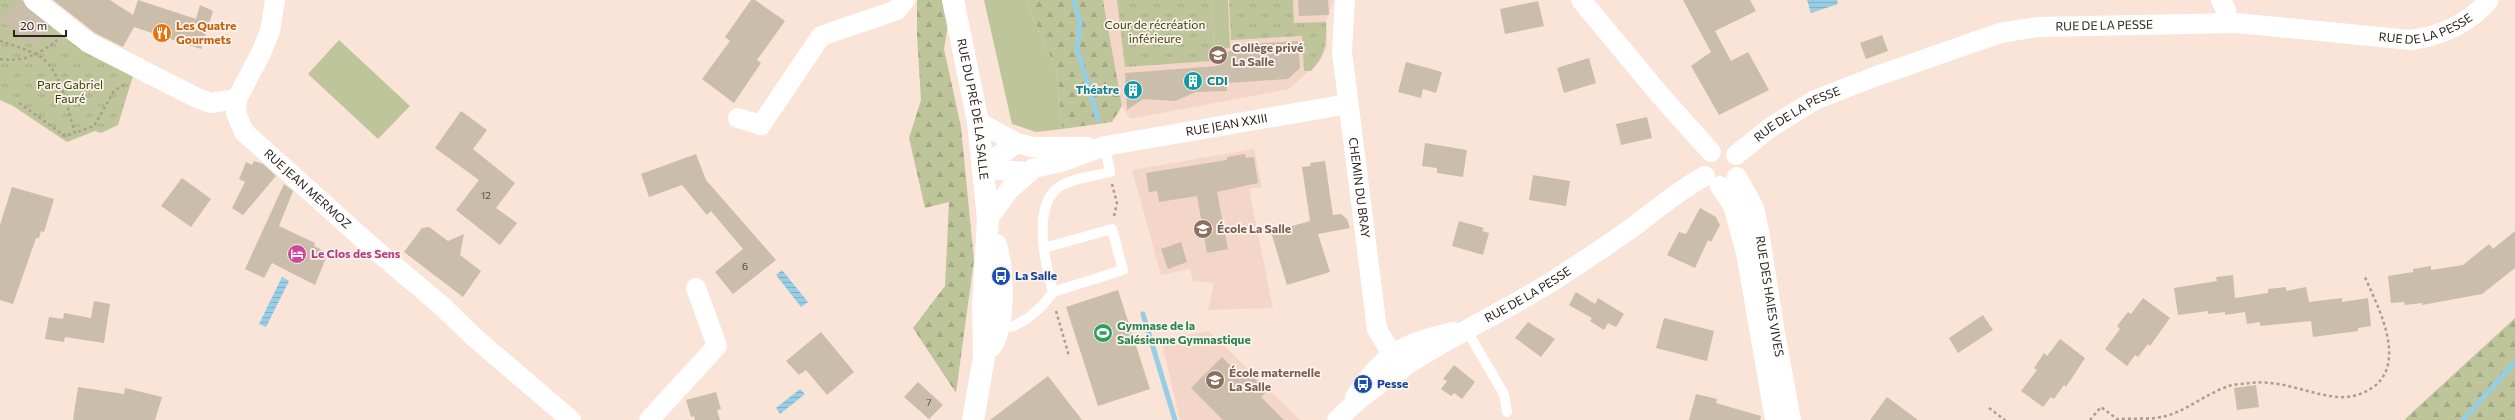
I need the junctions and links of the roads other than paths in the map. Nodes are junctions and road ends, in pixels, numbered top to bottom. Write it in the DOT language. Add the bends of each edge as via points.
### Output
graph roads {
  1 [pos="34,0"];
  2 [pos="275,0"];
  3 [pos="905,0"];
  4 [pos="953,0"];
  5 [pos="1345,0"];
  6 [pos="1581,0"];
  7 [pos="2221,0"];
  8 [pos="2489,0"];
  9 [pos="2226,23"];
  10 [pos="237,99"];
  11 [pos="1348,104"];
  12 [pos="738,118"];
  13 [pos="978,122"];
  14 [pos="1017,143"];
  15 [pos="1105,146"];
  16 [pos="1711,152"];
  17 [pos="1736,155"];
  18 [pos="984,166"];
  19 [pos="1027,172"];
  20 [pos="1721,180"];
  21 [pos="988,219"];
  22 [pos="1044,248"];
  23 [pos="696,288"];
  24 [pos="1052,294"];
  25 [pos="998,329"];
  26 [pos="1466,329"];
  27 [pos="984,357"];
  28 [pos="1397,362"];
  29 [pos="1507,412"];
  30 [pos="1342,415"];
  31 [pos="571,420"];
  32 [pos="649,420"];
  33 [pos="974,420"];
  34 [pos="1775,420"];
  35 [pos="1791,420"];
  1 -- 10 [label="street" via="101,50 198,98 211,103"];
  2 -- 10 [label="street" via="270,31"];
  3 -- 12 [label="street" via="897,10 822,36 761,125"];
  4 -- 13 [label="main road, RUE DU PRÉ DE LA SALLE"];
  5 -- 11 [label="street, CHEMIN DU BRAY" via="1342,52"];
  6 -- 16 [label="street"];
  7 -- 9 [label="street" via="2226,10"];
  8 -- 9 [label="street, RUE DE LA PESSE" via="2469,19 2451,29 2411,40 2294,27"];
  9 -- 17 [label="street, RUE DE LA PESSE" via="2038,27 2000,33 1815,100 1771,127"];
  10 -- 31 [label="street, RUE JEAN MERMOZ" via="236,113 244,132"];
  11 -- 15 [label="street, RUE JEAN XXIII"];
  11 -- 28 [label="street, CHEMIN DU BRAY" via="1377,329"];
  13 -- 14 [label="street, RUE JEAN XXIII"];
  13 -- 18 [label="main road, RUE DU PRÉ DE LA SALLE"];
  14 -- 15 [label="street, RUE JEAN XXIII" via="1046,147"];
  14 -- 18 [label="street"];
  15 -- 19 [label="street, RUE JEAN XXIII"];
  15 -- 22 [label="lane" via="1110,172 1065,183 1051,193 1045,205"];
  16 -- 17 [label="street" via="1724,149"];
  16 -- 20 [label="street" via="1703,165"];
  17 -- 20 [label="street" via="1740,163"];
  18 -- 19 [label="street, RUE JEAN XXIII" via="998,170"];
  18 -- 21 [label="main road, RUE DU PRÉ DE LA SALLE"];
  19 -- 21 [label="street, RUE JEAN XXIII" via="1009,190"];
  20 -- 26 [label="street, RUE DE LA PESSE"];
  20 -- 34 [label="street, RUE DES HAIES VIVES" via="1733,205 1743,238"];
  20 -- 35 [label="street, RUE DES HAIES VIVES" via="1754,208"];
  21 -- 25 [label="main road, RUE DU PRÉ DE LA SALLE" via="1001,276"];
  21 -- 27 [label="main road, RUE DU PRÉ DE LA SALLE" via="983,308"];
  22 -- 24 [label="lane"];
  22 -- 24 [label="lane" via="1112,229 1123,270"];
  23 -- 32 [label="street" via="717,346"];
  24 -- 25 [label="lane" via="1028,318 1014,326"];
  25 -- 27 [label="main road, RUE DU PRÉ DE LA SALLE" via="994,343"];
  26 -- 28 [label="street, RUE DE LA PESSE" via="1419,340"];
  26 -- 29 [label="lane" via="1504,394"];
  27 -- 33 [label="main road, RUE DU PRÉ DE LA SALLE"];
  28 -- 30 [label="street, RUE DE LA PESSE" via="1375,368"];
}
